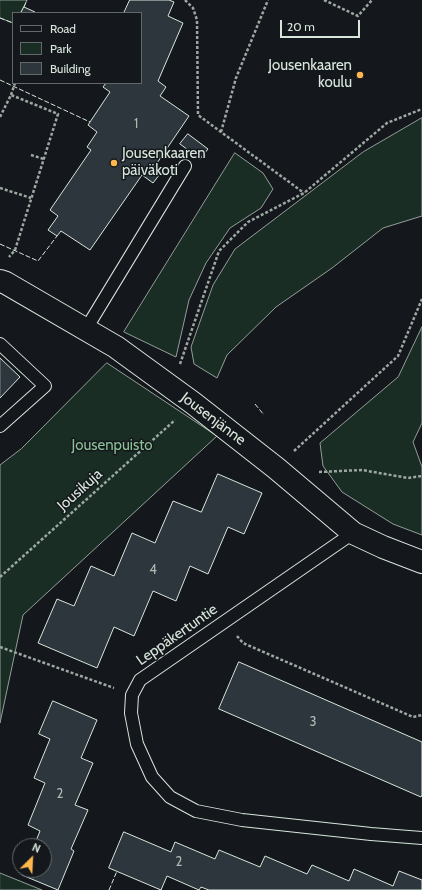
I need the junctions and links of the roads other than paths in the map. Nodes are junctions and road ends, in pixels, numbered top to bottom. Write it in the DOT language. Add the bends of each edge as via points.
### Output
graph roads {
  1 [pos="185,166"];
  2 [pos="3,271"];
  3 [pos="86,329"];
  4 [pos="0,344"];
  5 [pos="0,426"];
  6 [pos="353,533"];
  7 [pos="422,562"];
  8 [pos="422,838"];
  1 -- 3 [label="lane"];
  2 -- 3 [label="street, Jousenjänne" via="6,283"];
  3 -- 6 [label="street, Jousenjänne" via="116,347 193,403"];
  4 -- 5 [label="lane" via="45,386"];
  6 -- 7 [label="street, Jousenjänne"];
  6 -- 8 [label="lane, Leppäkertuntie" via="140,680 132,695 131,713 137,744 152,777 170,797 196,811 242,820"];
}
